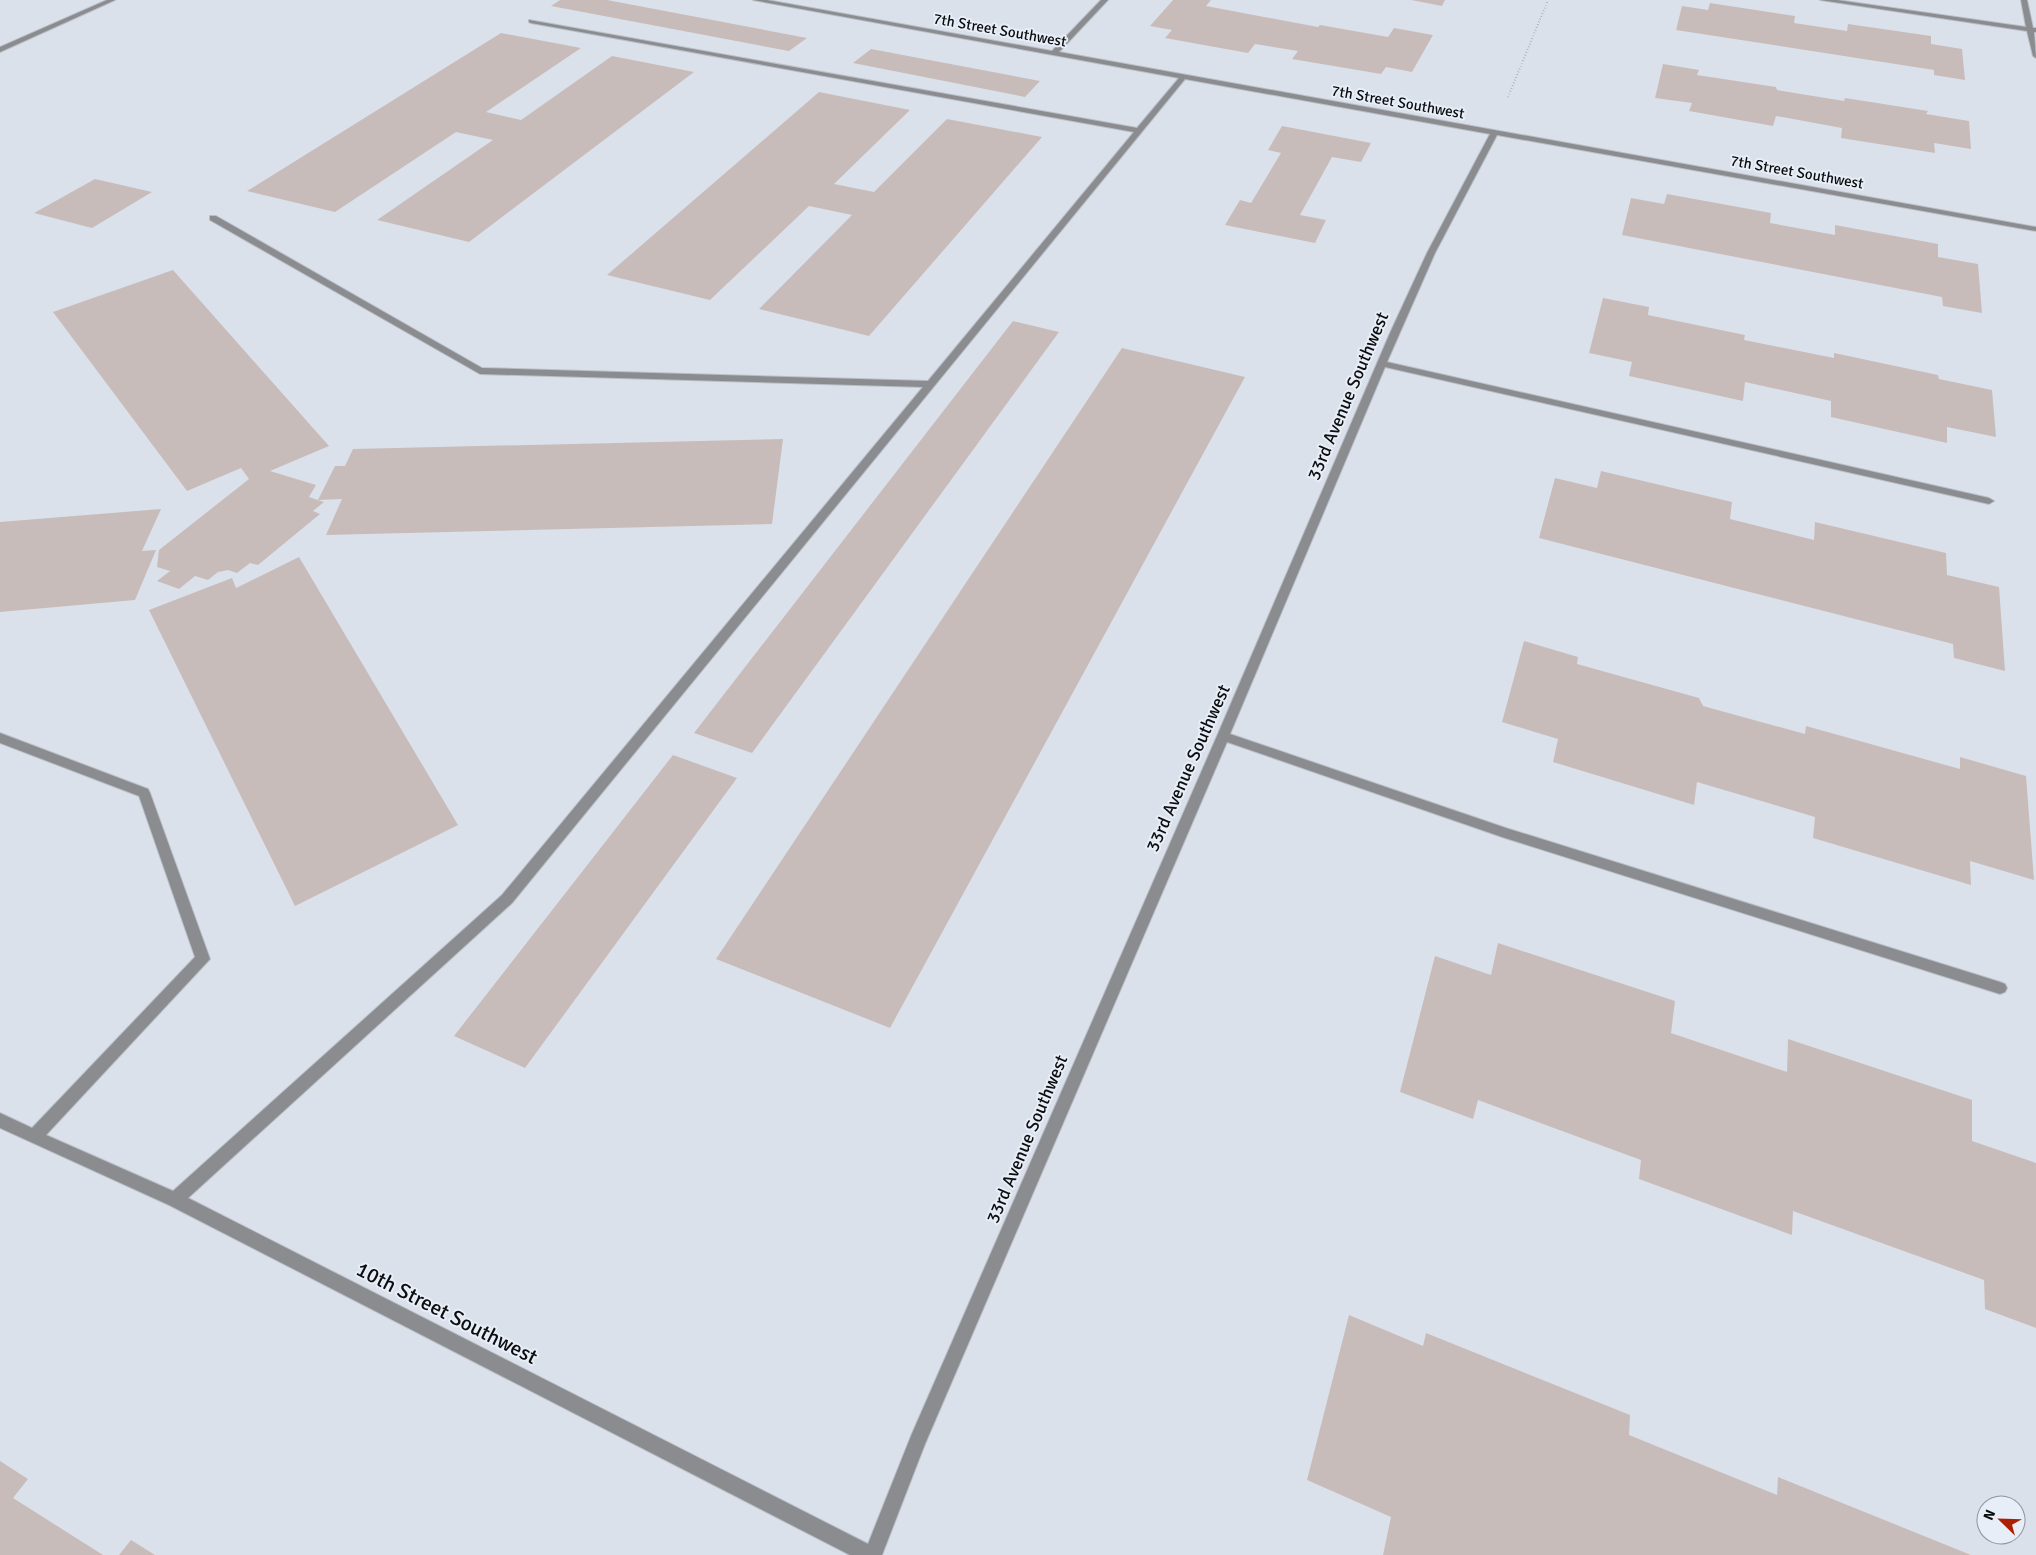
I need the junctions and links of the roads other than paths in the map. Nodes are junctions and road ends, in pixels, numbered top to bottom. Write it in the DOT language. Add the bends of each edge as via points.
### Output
graph roads {
  1 [pos="112,0"];
  2 [pos="756,0"];
  3 [pos="1105,0"];
  4 [pos="1823,0"];
  5 [pos="2024,0"];
  6 [pos="532,20"];
  7 [pos="2033,29"];
  8 [pos="0,50"];
  9 [pos="1054,54"];
  10 [pos="2036,56"];
  11 [pos="1182,77"];
  12 [pos="1139,131"];
  13 [pos="1494,133"];
  14 [pos="213,218"];
  15 [pos="2036,229"];
  16 [pos="1382,364"];
  17 [pos="932,384"];
  18 [pos="1989,501"];
  19 [pos="1223,736"];
  20 [pos="0,738"];
  21 [pos="2000,988"];
  22 [pos="0,1120"];
  23 [pos="34,1137"];
  24 [pos="175,1200"];
  25 [pos="869,1555"];
  26 [pos="873,1555"];
  1 -- 8 [label="street"];
  2 -- 9 [label="street, 7th Street Southwest"];
  3 -- 9 [label="street"];
  4 -- 7 [label="street"];
  5 -- 7 [label="street"];
  6 -- 12 [label="street"];
  7 -- 10 [label="street"];
  9 -- 11 [label="street, 7th Street Southwest"];
  11 -- 12 [label="street"];
  11 -- 13 [label="street, 7th Street Southwest"];
  12 -- 17 [label="street"];
  13 -- 15 [label="street, 7th Street Southwest"];
  13 -- 16 [label="street, 33rd Avenue Southwest" via="1431,253"];
  14 -- 17 [label="street" via="480,371"];
  16 -- 18 [label="street"];
  16 -- 19 [label="street, 33rd Avenue Southwest"];
  17 -- 24 [label="street" via="507,899"];
  19 -- 21 [label="street" via="1505,833"];
  19 -- 26 [label="street, 33rd Avenue Southwest" via="917,1442"];
  20 -- 23 [label="street" via="144,793 203,959"];
  22 -- 23 [label="street, 10th Street Southwest"];
  23 -- 24 [label="street, 10th Street Southwest"];
  24 -- 25 [label="street, 10th Street Southwest"];
}
